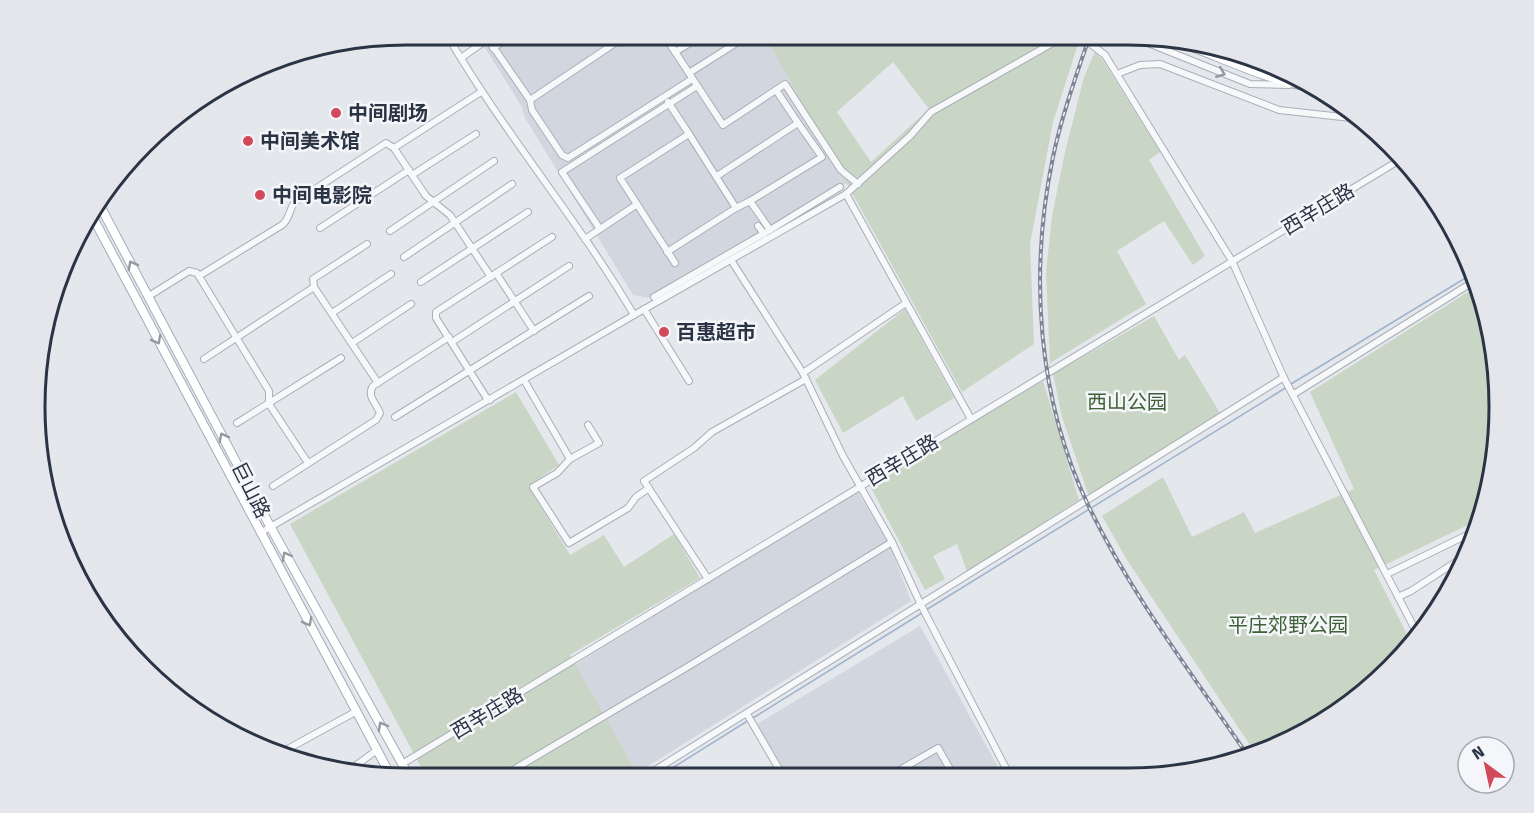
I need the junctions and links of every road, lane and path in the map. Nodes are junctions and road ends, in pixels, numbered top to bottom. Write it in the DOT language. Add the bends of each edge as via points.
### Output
graph roads {
  1 [pos="453,45"];
  2 [pos="477,45"];
  3 [pos="491,45"];
  4 [pos="498,45"];
  5 [pos="612,45"];
  6 [pos="670,45"];
  7 [pos="687,45"];
  8 [pos="735,45"];
  9 [pos="1049,45"];
  10 [pos="1092,45"];
  11 [pos="1157,46"];
  12 [pos="493,48"];
  13 [pos="675,52"];
  14 [pos="1213,55"];
  15 [pos="461,58"];
  16 [pos="1117,74"];
  17 [pos="690,76"];
  18 [pos="1284,81"];
  19 [pos="1293,85"];
  20 [pos="696,86"];
  21 [pos="776,90"];
  22 [pos="481,92"];
  23 [pos="664,96"];
  24 [pos="530,100"];
  25 [pos="669,103"];
  26 [pos="1344,117"];
  27 [pos="798,123"];
  28 [pos="476,134"];
  29 [pos="689,134"];
  30 [pos="394,148"];
  31 [pos="494,161"];
  32 [pos="1394,163"];
  33 [pos="410,173"];
  34 [pos="717,176"];
  35 [pos="512,184"];
  36 [pos="858,184"];
  37 [pos="840,187"];
  38 [pos="846,194"];
  39 [pos="750,201"];
  40 [pos="434,202"];
  41 [pos="636,205"];
  42 [pos="736,208"];
  43 [pos="103,211"];
  44 [pos="528,212"];
  45 [pos="95,222"];
  46 [pos="455,222"];
  47 [pos="758,226"];
  48 [pos="320,228"];
  49 [pos="600,229"];
  50 [pos="390,231"];
  51 [pos="767,232"];
  52 [pos="552,237"];
  53 [pos="585,239"];
  54 [pos="367,244"];
  55 [pos="472,249"];
  56 [pos="667,252"];
  57 [pos="404,257"];
  58 [pos="731,260"];
  59 [pos="1232,261"];
  60 [pos="675,263"];
  61 [pos="569,266"];
  62 [pos="391,274"];
  63 [pos="493,275"];
  64 [pos="199,276"];
  65 [pos="421,282"];
  66 [pos="1468,285"];
  67 [pos="315,288"];
  68 [pos="149,296"];
  69 [pos="590,296"];
  70 [pos="654,297"];
  71 [pos="906,303"];
  72 [pos="411,304"];
  73 [pos="644,309"];
  74 [pos="332,313"];
  75 [pos="634,315"];
  76 [pos="534,332"];
  77 [pos="236,339"];
  78 [pos="450,340"];
  79 [pos="352,343"];
  80 [pos="342,358"];
  81 [pos="204,359"];
  82 [pos="470,371"];
  83 [pos="804,376"];
  84 [pos="1284,378"];
  85 [pos="524,380"];
  86 [pos="688,381"];
  87 [pos="378,383"];
  88 [pos="1294,393"];
  89 [pos="490,400"];
  90 [pos="268,404"];
  91 [pos="395,417"];
  92 [pos="970,419"];
  93 [pos="237,423"];
  94 [pos="588,424"];
  95 [pos="570,459"];
  96 [pos="308,463"];
  97 [pos="860,485"];
  98 [pos="273,486"];
  99 [pos="649,488"];
  100 [pos="270,526"];
  101 [pos="260,533"];
  102 [pos="1465,535"];
  103 [pos="892,542"];
  104 [pos="1453,564"];
  105 [pos="1387,574"];
  106 [pos="708,579"];
  107 [pos="1398,597"];
  108 [pos="921,605"];
  109 [pos="1414,627"];
  110 [pos="357,711"];
  111 [pos="747,714"];
  112 [pos="289,748"];
  113 [pos="377,750"];
  114 [pos="402,764"];
  115 [pos="358,765"];
  116 [pos="387,768"];
  117 [pos="404,768"];
  118 [pos="516,768"];
  119 [pos="659,768"];
  120 [pos="778,768"];
  121 [pos="903,768"];
  122 [pos="949,768"];
  123 [pos="1006,768"];
  1 -- 15 [label="street"];
  2 -- 15 [label="street"];
  3 -- 12 [label="street"];
  4 -- 12 [label="street"];
  5 -- 24 [label="street"];
  6 -- 13 [label="street"];
  7 -- 13 [label="street"];
  8 -- 17 [label="street"];
  9 -- 36 [label="street" via="931,112"];
  10 -- 16 [label="street" via="1105,55"];
  11 -- 19 [label="street, one-way" via="1250,84"];
  12 -- 24 [label="street"];
  13 -- 17 [label="street"];
  14 -- 18 [label="main road"];
  15 -- 22 [label="street"];
  16 -- 26 [label="street" via="1140,65 1160,64 1279,110"];
  16 -- 59 [label="street"];
  17 -- 20 [label="street"];
  17 -- 23 [label="street"];
  20 -- 21 [label="street" via="723,125"];
  20 -- 25 [label="street"];
  21 -- 27 [label="street"];
  21 -- 36 [label="street" via="785,84 841,170"];
  22 -- 30 [label="street"];
  22 -- 53 [label="street"];
  23 -- 24 [label="street" via="568,158 532,110"];
  23 -- 25 [label="street"];
  25 -- 29 [label="street"];
  25 -- 49 [label="street" via="562,172"];
  27 -- 34 [label="street"];
  27 -- 39 [label="street" via="822,157"];
  28 -- 33 [label="street"];
  29 -- 34 [label="street"];
  29 -- 41 [label="street" via="618,176"];
  30 -- 33 [label="street"];
  30 -- 64 [label="street" via="386,142 303,196 292,206 286,222"];
  31 -- 40 [label="street"];
  32 -- 59 [label="street, 西辛庄路"];
  33 -- 40 [label="street"];
  33 -- 48 [label="street"];
  34 -- 42 [label="street"];
  35 -- 46 [label="street"];
  36 -- 38 [label="street"];
  37 -- 51 [label="street"];
  38 -- 58 [label="street"];
  38 -- 71 [label="street"];
  39 -- 42 [label="street"];
  39 -- 51 [label="street"];
  40 -- 46 [label="street"];
  40 -- 50 [label="street"];
  41 -- 49 [label="street"];
  41 -- 56 [label="street"];
  42 -- 56 [label="street"];
  68 -- 43 [label="main road, 巨山路, one-way"];
  44 -- 55 [label="street"];
  45 -- 101 [label="main road, 巨山路, one-way"];
  46 -- 55 [label="street"];
  46 -- 57 [label="street"];
  47 -- 51 [label="street"];
  49 -- 53 [label="street"];
  51 -- 70 [label="street"];
  52 -- 63 [label="street"];
  53 -- 75 [label="street"];
  54 -- 67 [label="street" via="313,279"];
  55 -- 63 [label="street"];
  55 -- 65 [label="street"];
  56 -- 60 [label="street"];
  58 -- 73 [label="street"];
  58 -- 83 [label="street"];
  59 -- 84 [label="street"];
  59 -- 92 [label="street, 西辛庄路"];
  61 -- 78 [label="street"];
  62 -- 74 [label="street"];
  63 -- 76 [label="street"];
  63 -- 78 [label="street" via="436,312"];
  64 -- 68 [label="street" via="189,271"];
  64 -- 77 [label="street"];
  66 -- 88 [label="street"];
  67 -- 74 [label="street"];
  67 -- 77 [label="street"];
  100 -- 68 [label="main road, 巨山路, one-way"];
  69 -- 76 [label="street"];
  71 -- 83 [label="street"];
  71 -- 92 [label="street"];
  72 -- 79 [label="street"];
  73 -- 75 [label="street"];
  73 -- 86 [label="street"];
  74 -- 79 [label="street"];
  75 -- 85 [label="street"];
  76 -- 82 [label="street"];
  77 -- 81 [label="street"];
  77 -- 90 [label="street" via="269,391"];
  78 -- 82 [label="street"];
  78 -- 87 [label="street"];
  79 -- 87 [label="street"];
  80 -- 90 [label="street"];
  82 -- 89 [label="street"];
  82 -- 91 [label="street"];
  83 -- 97 [label="street"];
  83 -- 99 [label="street" via="712,432 644,481"];
  84 -- 88 [label="street"];
  84 -- 108 [label="street"];
  85 -- 89 [label="street"];
  85 -- 95 [label="street"];
  87 -- 96 [label="street" via="370,393 380,413 378,418"];
  88 -- 105 [label="street"];
  89 -- 100 [label="street"];
  90 -- 93 [label="street"];
  90 -- 96 [label="street"];
  92 -- 97 [label="street, 西辛庄路"];
  94 -- 95 [label="street" via="599,443"];
  95 -- 99 [label="street" via="533,487 569,543 628,508"];
  96 -- 98 [label="street"];
  97 -- 103 [label="street"];
  97 -- 106 [label="street, 西辛庄路"];
  99 -- 106 [label="street"];
  100 -- 101 [label="street"];
  114 -- 100 [label="main road, 巨山路, one-way"];
  101 -- 110 [label="main road, 巨山路, one-way"];
  102 -- 105 [label="street"];
  103 -- 108 [label="street"];
  103 -- 118 [label="street"];
  104 -- 107 [label="street"];
  105 -- 107 [label="street"];
  106 -- 114 [label="street, 西辛庄路"];
  107 -- 109 [label="street"];
  108 -- 111 [label="street"];
  108 -- 123 [label="street"];
  110 -- 112 [label="street"];
  110 -- 113 [label="main road, 巨山路"];
  111 -- 119 [label="street"];
  111 -- 120 [label="street"];
  113 -- 115 [label="street"];
  113 -- 116 [label="main road, 巨山路"];
  114 -- 117 [label="main road, 巨山路"];
  121 -- 122 [label="street" via="938,748"];
}
